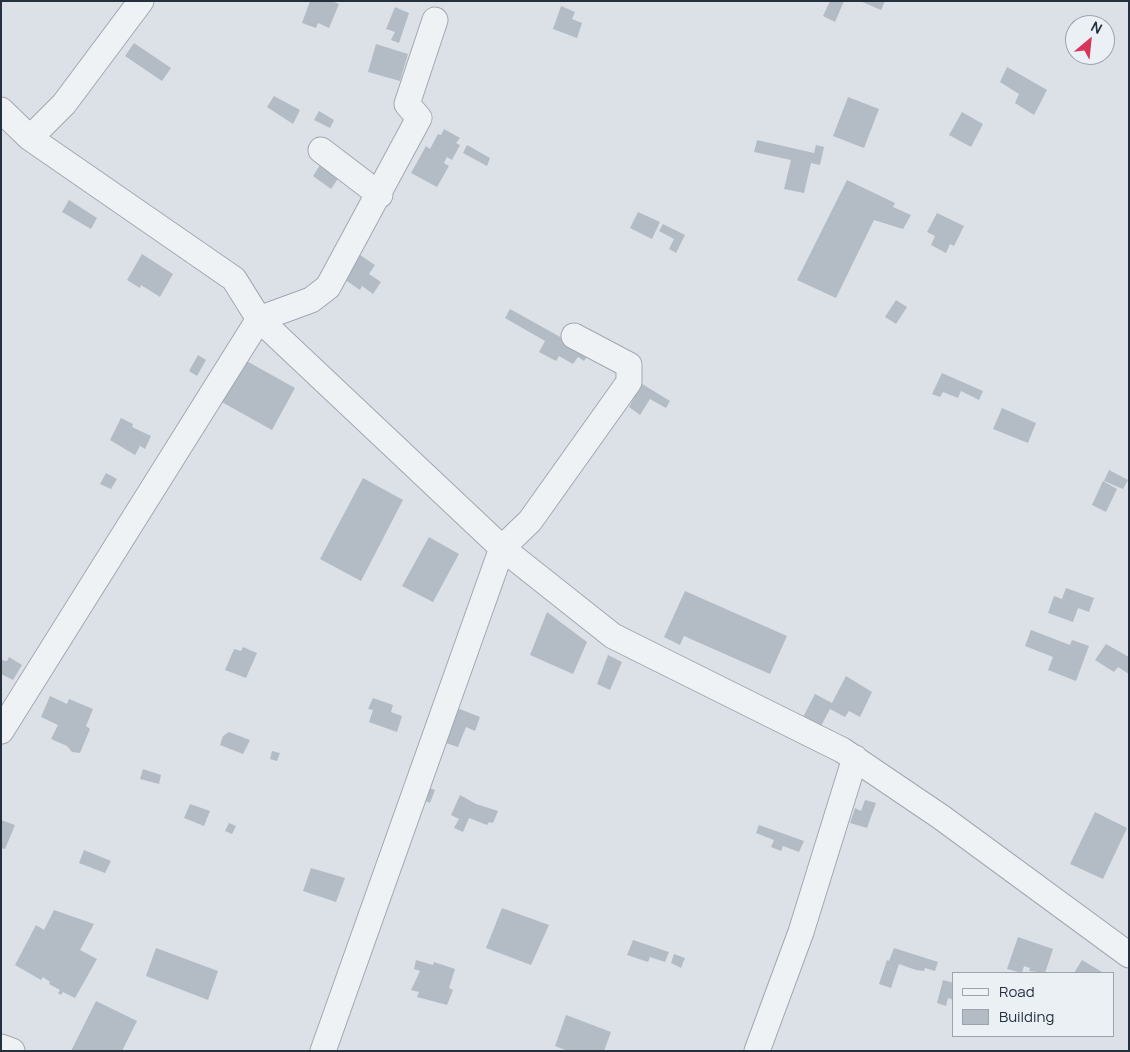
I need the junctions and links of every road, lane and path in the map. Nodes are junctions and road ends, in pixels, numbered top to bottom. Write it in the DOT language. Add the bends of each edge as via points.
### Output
graph roads {
  1 [pos="141,1"];
  2 [pos="435,20"];
  3 [pos="1,110"];
  4 [pos="30,138"];
  5 [pos="321,150"];
  6 [pos="380,195"];
  7 [pos="259,319"];
  8 [pos="574,336"];
  9 [pos="502,548"];
  10 [pos="1,730"];
  11 [pos="855,758"];
  12 [pos="1129,955"];
  13 [pos="1,1047"];
  14 [pos="12,1051"];
  15 [pos="322,1051"];
  16 [pos="757,1051"];
  1 -- 4 [label="street" via="64,104"];
  2 -- 6 [label="street" via="407,104 419,118"];
  3 -- 4 [label="street"];
  4 -- 7 [label="street" via="234,280"];
  5 -- 6 [label="street"];
  6 -- 7 [label="street" via="328,287 311,300"];
  7 -- 9 [label="street"];
  7 -- 10 [label="street"];
  8 -- 9 [label="street" via="629,365 629,382 530,521"];
  9 -- 11 [label="street" via="613,636"];
  9 -- 15 [label="street"];
  11 -- 12 [label="street"];
  11 -- 16 [label="street" via="801,932"];
  13 -- 14 [label="street"];
}
